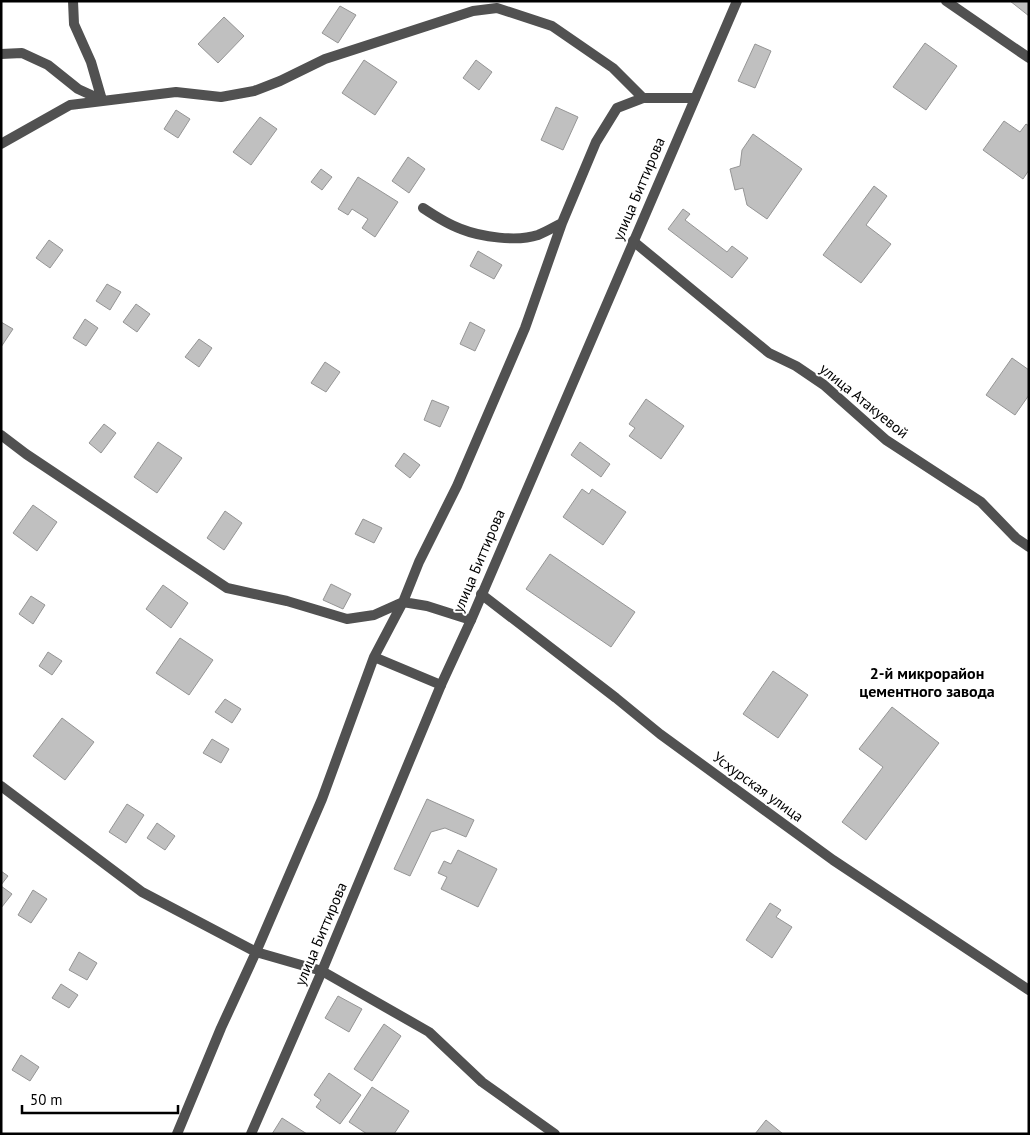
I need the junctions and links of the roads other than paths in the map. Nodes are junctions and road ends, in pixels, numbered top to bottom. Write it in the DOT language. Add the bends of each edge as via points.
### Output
graph roads {
  1 [pos="73,1"];
  2 [pos="737,1"];
  3 [pos="946,1"];
  4 [pos="1,54"];
  5 [pos="1029,58"];
  6 [pos="644,98"];
  7 [pos="695,98"];
  8 [pos="102,100"];
  9 [pos="1,144"];
  10 [pos="423,208"];
  11 [pos="562,223"];
  12 [pos="633,241"];
  13 [pos="1,435"];
  14 [pos="1029,547"];
  15 [pos="482,594"];
  16 [pos="403,602"];
  17 [pos="471,620"];
  18 [pos="374,657"];
  19 [pos="441,685"];
  20 [pos="1,786"];
  21 [pos="256,952"];
  22 [pos="322,972"];
  23 [pos="1029,990"];
  24 [pos="177,1134"];
  25 [pos="251,1134"];
  26 [pos="555,1134"];
  1 -- 8 [label="street" via="74,24 91,62"];
  2 -- 7 [label="street, улица Биттирова"];
  3 -- 5 [label="street"];
  4 -- 8 [label="street" via="22,53 48,65 78,89"];
  6 -- 7 [label="street"];
  6 -- 8 [label="street" via="613,68 552,26 497,8 473,11 325,59 254,91 220,97 176,92"];
  6 -- 11 [label="street" via="617,108 596,142"];
  7 -- 12 [label="street, улица Биттирова"];
  8 -- 9 [label="street" via="70,105"];
  10 -- 11 [label="street" via="463,230 503,238 536,236"];
  11 -- 16 [label="street" via="525,328"];
  12 -- 14 [label="street, улица Атакуевой" via="769,353 824,385 886,440 981,502"];
  12 -- 15 [label="street, улица Биттирова"];
  13 -- 16 [label="street" via="227,588 288,601 347,619 374,615"];
  15 -- 17 [label="street, улица Биттирова"];
  15 -- 23 [label="street, Усхурская улица" via="660,734 833,860"];
  16 -- 17 [label="street"];
  16 -- 18 [label="street"];
  17 -- 19 [label="street, улица Биттирова"];
  18 -- 19 [label="street"];
  18 -- 21 [label="street" via="322,799"];
  19 -- 22 [label="street, улица Биттирова"];
  20 -- 21 [label="street" via="142,892"];
  21 -- 22 [label="street"];
  21 -- 24 [label="street"];
  22 -- 25 [label="street, улица Биттирова"];
  22 -- 26 [label="street" via="429,1032 482,1082"];
}
